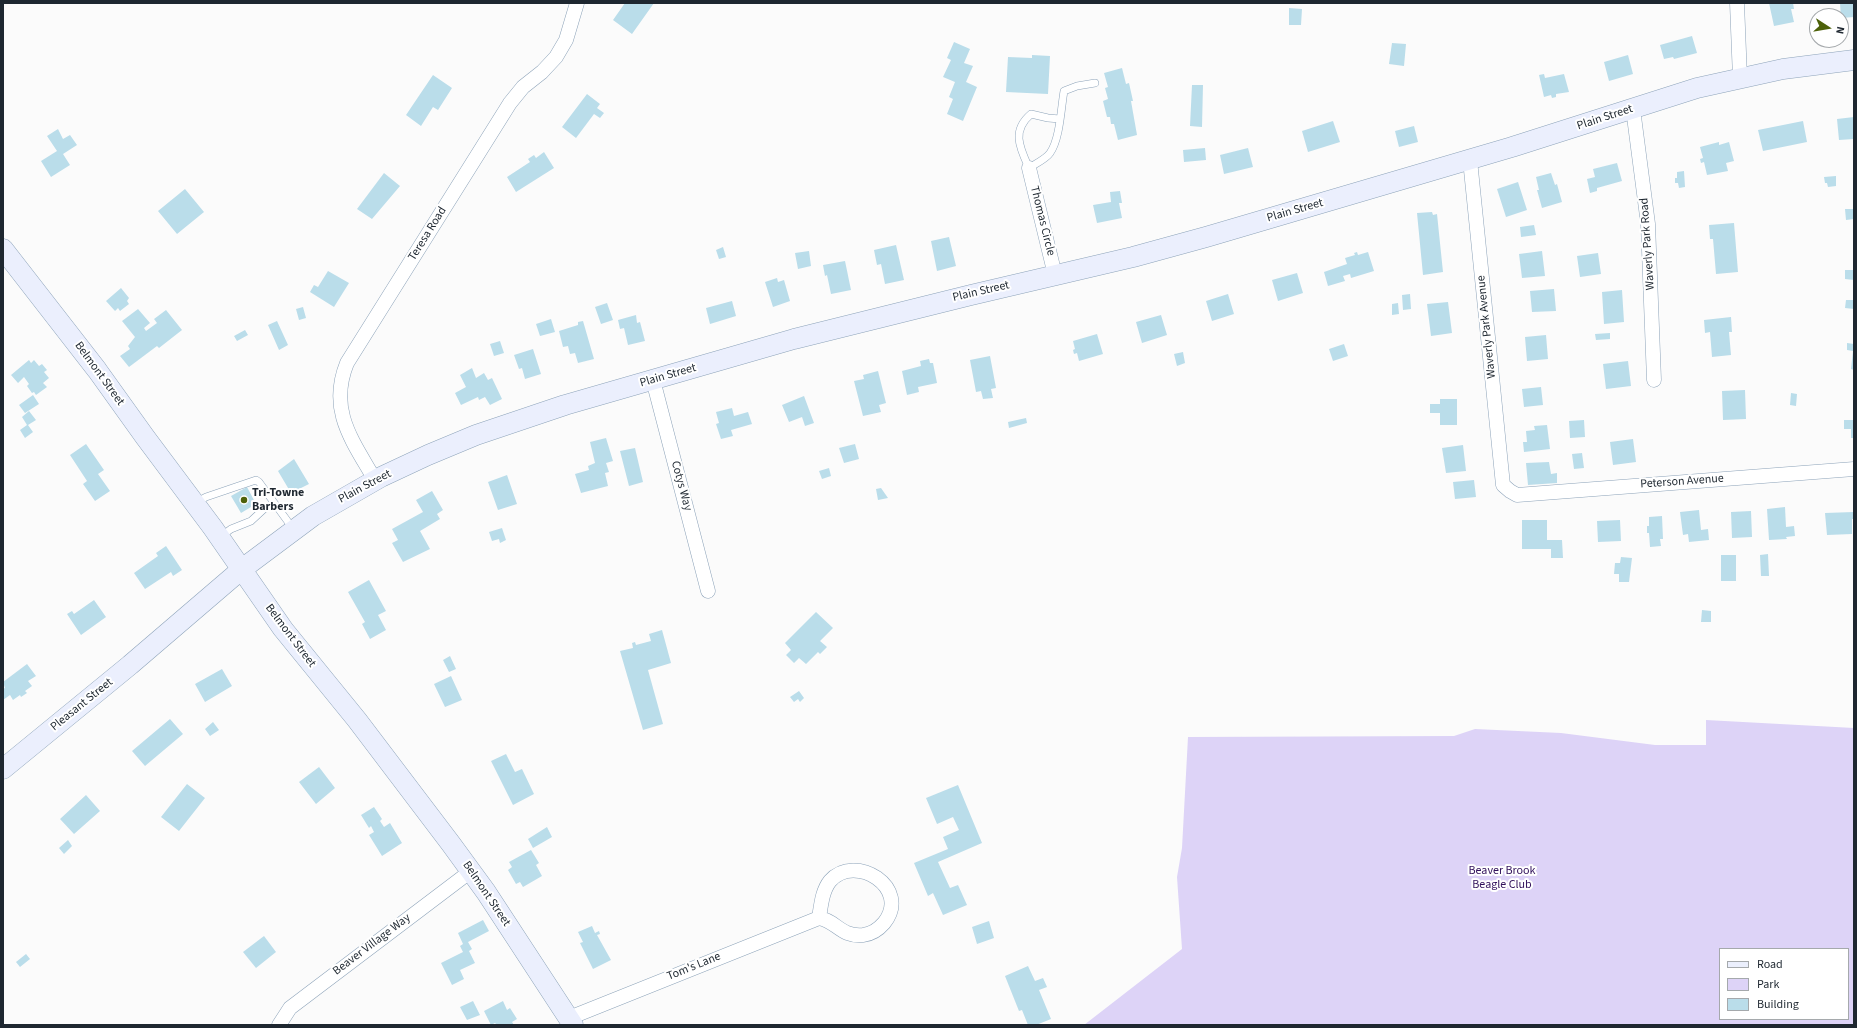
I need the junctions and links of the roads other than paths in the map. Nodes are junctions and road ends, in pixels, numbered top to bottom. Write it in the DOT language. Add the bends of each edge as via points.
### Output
graph roads {
  1 [pos="577,3"];
  2 [pos="1737,3"];
  3 [pos="1854,60"];
  4 [pos="1740,78"];
  5 [pos="1095,83"];
  6 [pos="1633,109"];
  7 [pos="1060,119"];
  8 [pos="1470,160"];
  9 [pos="1029,168"];
  10 [pos="3,249"];
  11 [pos="1055,275"];
  12 [pos="653,380"];
  13 [pos="1654,380"];
  14 [pos="1854,469"];
  15 [pos="375,480"];
  16 [pos="1510,492"];
  17 [pos="195,503"];
  18 [pos="275,504"];
  19 [pos="294,530"];
  20 [pos="220,538"];
  21 [pos="242,569"];
  22 [pos="708,591"];
  23 [pos="160,640"];
  24 [pos="3,769"];
  25 [pos="471,871"];
  26 [pos="819,918"];
  27 [pos="571,1021"];
  28 [pos="280,1025"];
  1 -- 15 [label="street, Teresa Road" via="566,40 556,57 523,87 510,103 347,363 340,388 342,416 352,441"];
  2 -- 4 [label="street"];
  3 -- 4 [label="main road, Plain Street" via="1802,65"];
  4 -- 6 [label="main road, Plain Street" via="1673,95"];
  5 -- 7 [label="lane" via="1064,91"];
  6 -- 8 [label="main road, Plain Street"];
  6 -- 13 [label="street, Waverly Park Road" via="1648,224"];
  7 -- 9 [label="lane" via="1049,154"];
  7 -- 9 [label="lane" via="1031,114 1025,119 1020,131 1019,146"];
  8 -- 11 [label="main road, Plain Street" via="1206,237"];
  8 -- 16 [label="street, Waverly Park Avenue" via="1503,485"];
  9 -- 11 [label="street, Thomas Circle"];
  10 -- 17 [label="main road, Belmont Street"];
  11 -- 12 [label="main road, Plain Street" via="828,330"];
  12 -- 15 [label="main road, Plain Street" via="505,424"];
  12 -- 22 [label="street, Cotys Way"];
  14 -- 16 [label="street, Peterson Avenue" via="1517,495"];
  15 -- 19 [label="main road, Plain Street"];
  17 -- 18 [label="lane" via="256,480"];
  17 -- 20 [label="main road, Belmont Street"];
  18 -- 19 [label="lane"];
  18 -- 20 [label="lane" via="265,508 253,520 231,529"];
  19 -- 21 [label="main road, Plain Street"];
  20 -- 21 [label="main road, Belmont Street"];
  21 -- 23 [label="main road, Plain Street"];
  21 -- 25 [label="main road, Belmont Street" via="283,629 390,763"];
  23 -- 24 [label="main road, Pleasant Street"];
  25 -- 27 [label="main road, Belmont Street"];
  25 -- 28 [label="street, Beaver Village Way" via="290,1008"];
  26 -- 26 [label="street" via="826,887 842,873 856,870 864,872 878,879 891,896 891,910 880,927 872,933 847,934 826,919"];
  26 -- 27 [label="street, Tom's Lane"];
}
